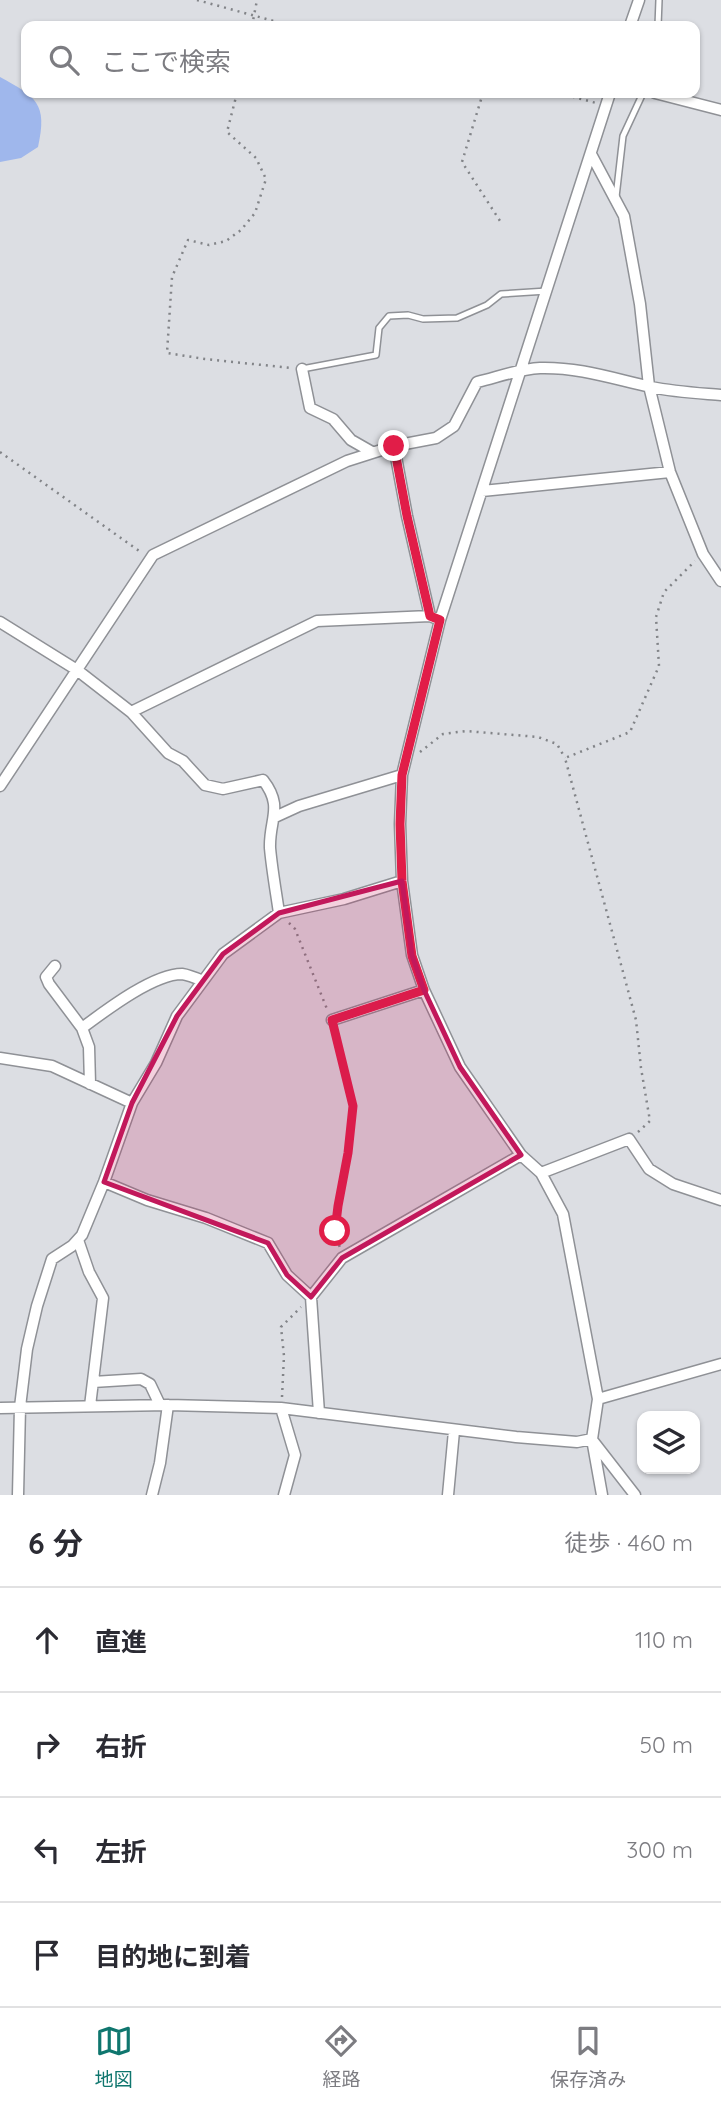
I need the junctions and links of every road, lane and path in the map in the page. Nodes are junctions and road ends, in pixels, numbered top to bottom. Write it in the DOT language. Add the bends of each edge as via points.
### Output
graph roads {
  1 [pos="197,0"];
  2 [pos="257,0"];
  3 [pos="639,0"];
  4 [pos="659,0"];
  5 [pos="254,15"];
  6 [pos="253,21"];
  7 [pos="275,21"];
  8 [pos="632,21"];
  9 [pos="658,21"];
  10 [pos="236,98"];
  11 [pos="481,98"];
  12 [pos="577,98"];
  13 [pos="608,98"];
  14 [pos="641,98"];
  15 [pos="674,98"];
  16 [pos="606,106"];
  17 [pos="721,110"];
  18 [pos="591,154"];
  19 [pos="616,201"];
  20 [pos="502,224"];
  21 [pos="547,292"];
  22 [pos="302,369"];
  23 [pos="522,371"];
  24 [pos="649,386"];
  25 [pos="721,395"];
  26 [pos="394,446"];
  27 [pos="0,452"];
  28 [pos="372,452"];
  29 [pos="670,472"];
  30 [pos="482,491"];
  31 [pos="703,554"];
  32 [pos="150,559"];
  33 [pos="721,581"];
  34 [pos="435,618"];
  35 [pos="0,622"];
  36 [pos="77,670"];
  37 [pos="131,712"];
  38 [pos="565,758"];
  39 [pos="405,762"];
  40 [pos="402,775"];
  41 [pos="0,786"];
  42 [pos="275,817"];
  43 [pos="402,881"];
  44 [pos="279,914"];
  45 [pos="55,966"];
  46 [pos="203,981"];
  47 [pos="424,990"];
  48 [pos="332,1020"];
  49 [pos="82,1028"];
  50 [pos="0,1058"];
  51 [pos="90,1084"];
  52 [pos="132,1102"];
  53 [pos="629,1139"];
  54 [pos="521,1155"];
  55 [pos="541,1173"];
  56 [pos="104,1182"];
  57 [pos="721,1200"];
  58 [pos="78,1240"];
  59 [pos="342,1258"];
  60 [pos="311,1297"];
  61 [pos="721,1364"];
  62 [pos="93,1382"];
  63 [pos="598,1399"];
  64 [pos="164,1405"];
  65 [pos="90,1406"];
  66 [pos="20,1407"];
  67 [pos="0,1408"];
  68 [pos="281,1408"];
  69 [pos="319,1413"];
  70 [pos="454,1431"];
  71 [pos="592,1439"];
  72 [pos="18,1495"];
  73 [pos="152,1495"];
  74 [pos="284,1495"];
  75 [pos="448,1495"];
  76 [pos="602,1495"];
  77 [pos="635,1495"];
  1 -- 5 [label="path"];
  2 -- 5 [label="path"];
  3 -- 8 [label="street"];
  4 -- 9 [label="lane"];
  5 -- 6 [label="path"];
  5 -- 7 [label="path"];
  10 -- 22 [label="path" via="227,132 256,158 266,179 255,213 241,230 226,241 209,245 188,240 172,277 167,353"];
  11 -- 20 [label="path" via="462,162"];
  12 -- 16 [label="path"];
  13 -- 16 [label="street"];
  14 -- 19 [label="lane" via="624,136"];
  15 -- 17 [label="street"];
  16 -- 18 [label="street"];
  18 -- 19 [label="street"];
  18 -- 21 [label="street"];
  19 -- 24 [label="street" via="624,216 640,304"];
  21 -- 22 [label="lane" via="501,294 457,318 389,316 379,328 376,355"];
  21 -- 23 [label="street"];
  22 -- 28 [label="street" via="310,408 333,419 351,440"];
  23 -- 24 [label="street" via="567,369"];
  23 -- 26 [label="street" via="477,382 454,426 436,438"];
  23 -- 30 [label="street"];
  24 -- 25 [label="street"];
  24 -- 29 [label="street"];
  26 -- 28 [label="street"];
  26 -- 34 [label="street" via="407,516"];
  27 -- 32 [label="path"];
  28 -- 32 [label="street" via="224,519"];
  29 -- 30 [label="street"];
  29 -- 31 [label="street"];
  30 -- 34 [label="street"];
  31 -- 33 [label="street"];
  31 -- 38 [label="path" via="664,592 656,617 659,666 630,732"];
  32 -- 36 [label="street"];
  34 -- 37 [label="street" via="317,621"];
  34 -- 39 [label="street"];
  35 -- 36 [label="street"];
  36 -- 37 [label="street"];
  36 -- 41 [label="street"];
  37 -- 42 [label="street" via="205,785 223,789 263,780 273,792"];
  38 -- 39 [label="path" via="557,744 538,737 466,731 443,734"];
  38 -- 53 [label="path" via="635,1020 650,1121"];
  39 -- 40 [label="street"];
  40 -- 42 [label="street"];
  40 -- 43 [label="street"];
  42 -- 44 [label="street" via="270,846"];
  43 -- 44 [label="street"];
  43 -- 47 [label="street" via="412,956"];
  44 -- 46 [label="street" via="223,954"];
  44 -- 48 [label="path" via="295,929"];
  45 -- 49 [label="street" via="46,977 49,984"];
  46 -- 49 [label="street" via="185,974 170,975 115,1003"];
  46 -- 52 [label="street" via="177,1016"];
  47 -- 48 [label="street"];
  47 -- 54 [label="street" via="460,1066"];
  48 -- 59 [label="path" via="353,1106 335,1231"];
  49 -- 51 [label="street" via="89,1047"];
  50 -- 51 [label="street" via="52,1066"];
  51 -- 52 [label="street"];
  52 -- 56 [label="street"];
  53 -- 55 [label="street"];
  53 -- 57 [label="street" via="649,1169 673,1184"];
  54 -- 55 [label="street"];
  54 -- 59 [label="street"];
  55 -- 63 [label="street" via="563,1214"];
  56 -- 58 [label="street"];
  56 -- 60 [label="street" via="268,1243 286,1275"];
  58 -- 62 [label="street" via="103,1298"];
  58 -- 66 [label="street" via="52,1259 27,1349"];
  59 -- 60 [label="street"];
  60 -- 68 [label="path" via="281,1327"];
  60 -- 69 [label="street"];
  61 -- 63 [label="street"];
  62 -- 64 [label="street" via="141,1379"];
  62 -- 65 [label="street"];
  63 -- 71 [label="street"];
  64 -- 65 [label="street"];
  64 -- 68 [label="street"];
  64 -- 73 [label="street" via="160,1463"];
  65 -- 66 [label="street"];
  66 -- 67 [label="street"];
  66 -- 72 [label="street"];
  68 -- 69 [label="street"];
  68 -- 74 [label="street" via="295,1455"];
  69 -- 70 [label="street"];
  70 -- 71 [label="street" via="577,1442"];
  70 -- 75 [label="street"];
  71 -- 76 [label="street"];
  71 -- 77 [label="street"];
}
